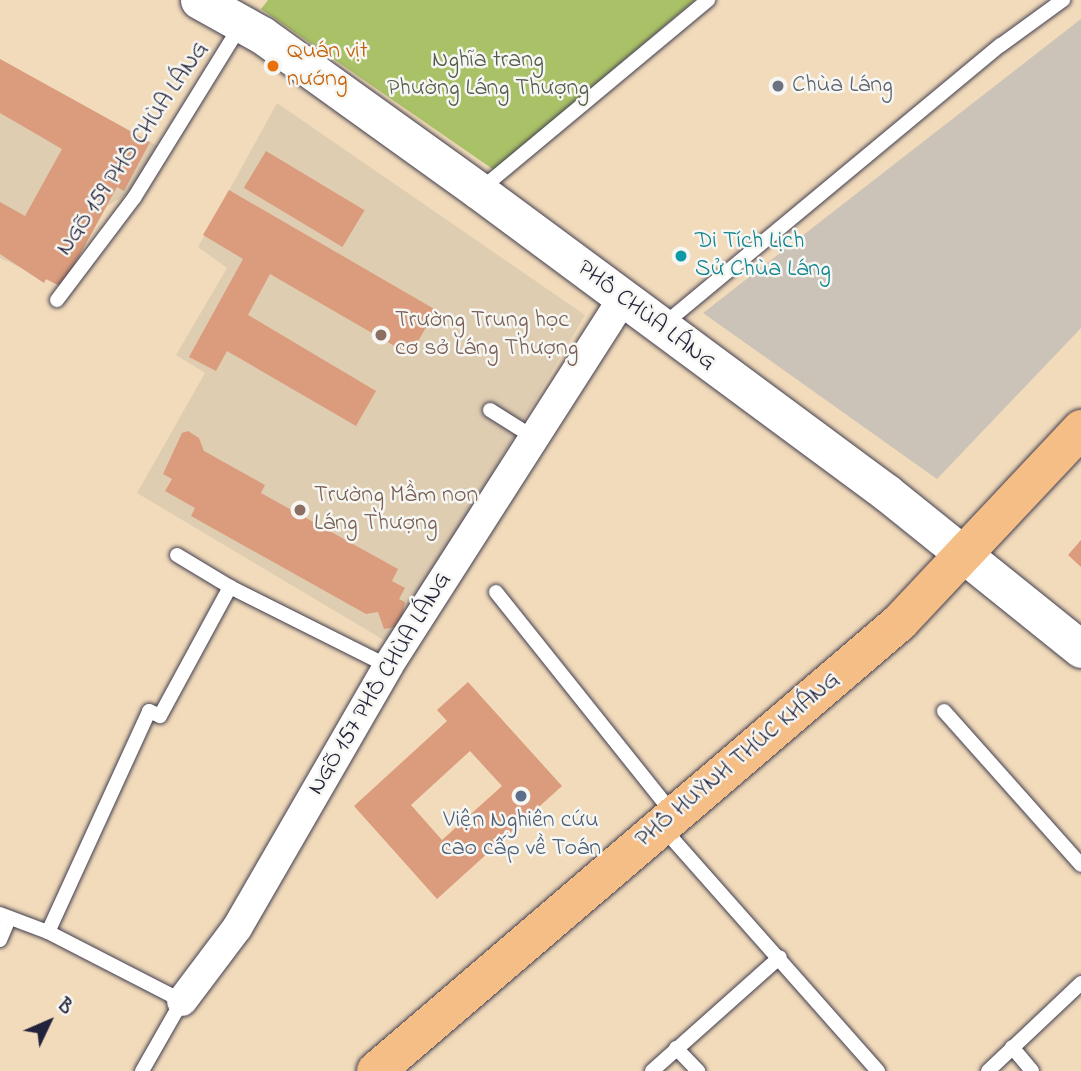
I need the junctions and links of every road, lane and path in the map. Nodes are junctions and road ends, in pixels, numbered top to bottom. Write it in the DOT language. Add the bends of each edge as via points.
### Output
graph roads {
  1 [pos="199,0"];
  2 [pos="708,0"];
  3 [pos="1063,0"];
  4 [pos="242,22"];
  5 [pos="479,191"];
  6 [pos="57,299"];
  7 [pos="624,299"];
  8 [pos="661,327"];
  9 [pos="490,410"];
  10 [pos="1081,429"];
  11 [pos="533,437"];
  12 [pos="177,555"];
  13 [pos="964,555"];
  14 [pos="230,587"];
  15 [pos="496,592"];
  16 [pos="1081,649"];
  17 [pos="388,666"];
  18 [pos="944,711"];
  19 [pos="668,821"];
  20 [pos="1081,865"];
  21 [pos="5,917"];
  22 [pos="48,932"];
  23 [pos="0,940"];
  24 [pos="780,957"];
  25 [pos="1081,983"];
  26 [pos="182,1002"];
  27 [pos="1012,1047"];
  28 [pos="676,1048"];
  29 [pos="142,1071"];
  30 [pos="376,1071"];
  31 [pos="652,1071"];
  32 [pos="698,1071"];
  33 [pos="877,1071"];
  34 [pos="988,1071"];
  35 [pos="1032,1071"];
  1 -- 4 [label="street, PHỐ CHÙA LÁNG"];
  2 -- 5 [label="lane"];
  3 -- 8 [label="lane" via="1001,45"];
  4 -- 5 [label="street, PHỐ CHÙA LÁNG"];
  4 -- 6 [label="lane, NGÕ 159 PHỐ CHÙA LÁNG" via="134,198"];
  5 -- 7 [label="street, PHỐ CHÙA LÁNG"];
  7 -- 8 [label="street, PHỐ CHÙA LÁNG"];
  7 -- 11 [label="street, NGÕ 157 PHỐ CHÙA LÁNG"];
  8 -- 13 [label="street, PHỐ CHÙA LÁNG"];
  9 -- 11 [label="lane"];
  10 -- 13 [label="main road, PHỐ HUỲNH THÚC KHÁNG"];
  11 -- 17 [label="street, NGÕ 157 PHỐ CHÙA LÁNG"];
  12 -- 14 [label="lane"];
  13 -- 16 [label="street, PHỐ CHÙA LÁNG"];
  13 -- 19 [label="main road, PHỐ HUỲNH THÚC KHÁNG" via="900,622"];
  14 -- 17 [label="lane"];
  14 -- 22 [label="lane" via="160,716 149,711"];
  15 -- 19 [label="lane"];
  17 -- 26 [label="street, NGÕ 157 PHỐ CHÙA LÁNG" via="237,928"];
  18 -- 20 [label="lane"];
  19 -- 24 [label="lane"];
  19 -- 30 [label="main road, PHỐ HUỲNH THÚC KHÁNG"];
  21 -- 22 [label="lane"];
  21 -- 23 [label="lane"];
  22 -- 26 [label="lane"];
  24 -- 28 [label="lane"];
  24 -- 33 [label="lane"];
  25 -- 27 [label="lane"];
  26 -- 29 [label="lane, NGÕ 157 PHỐ CHÙA LÁNG"];
  27 -- 34 [label="lane"];
  27 -- 35 [label="lane"];
  28 -- 31 [label="lane"];
  28 -- 32 [label="lane"];
}
